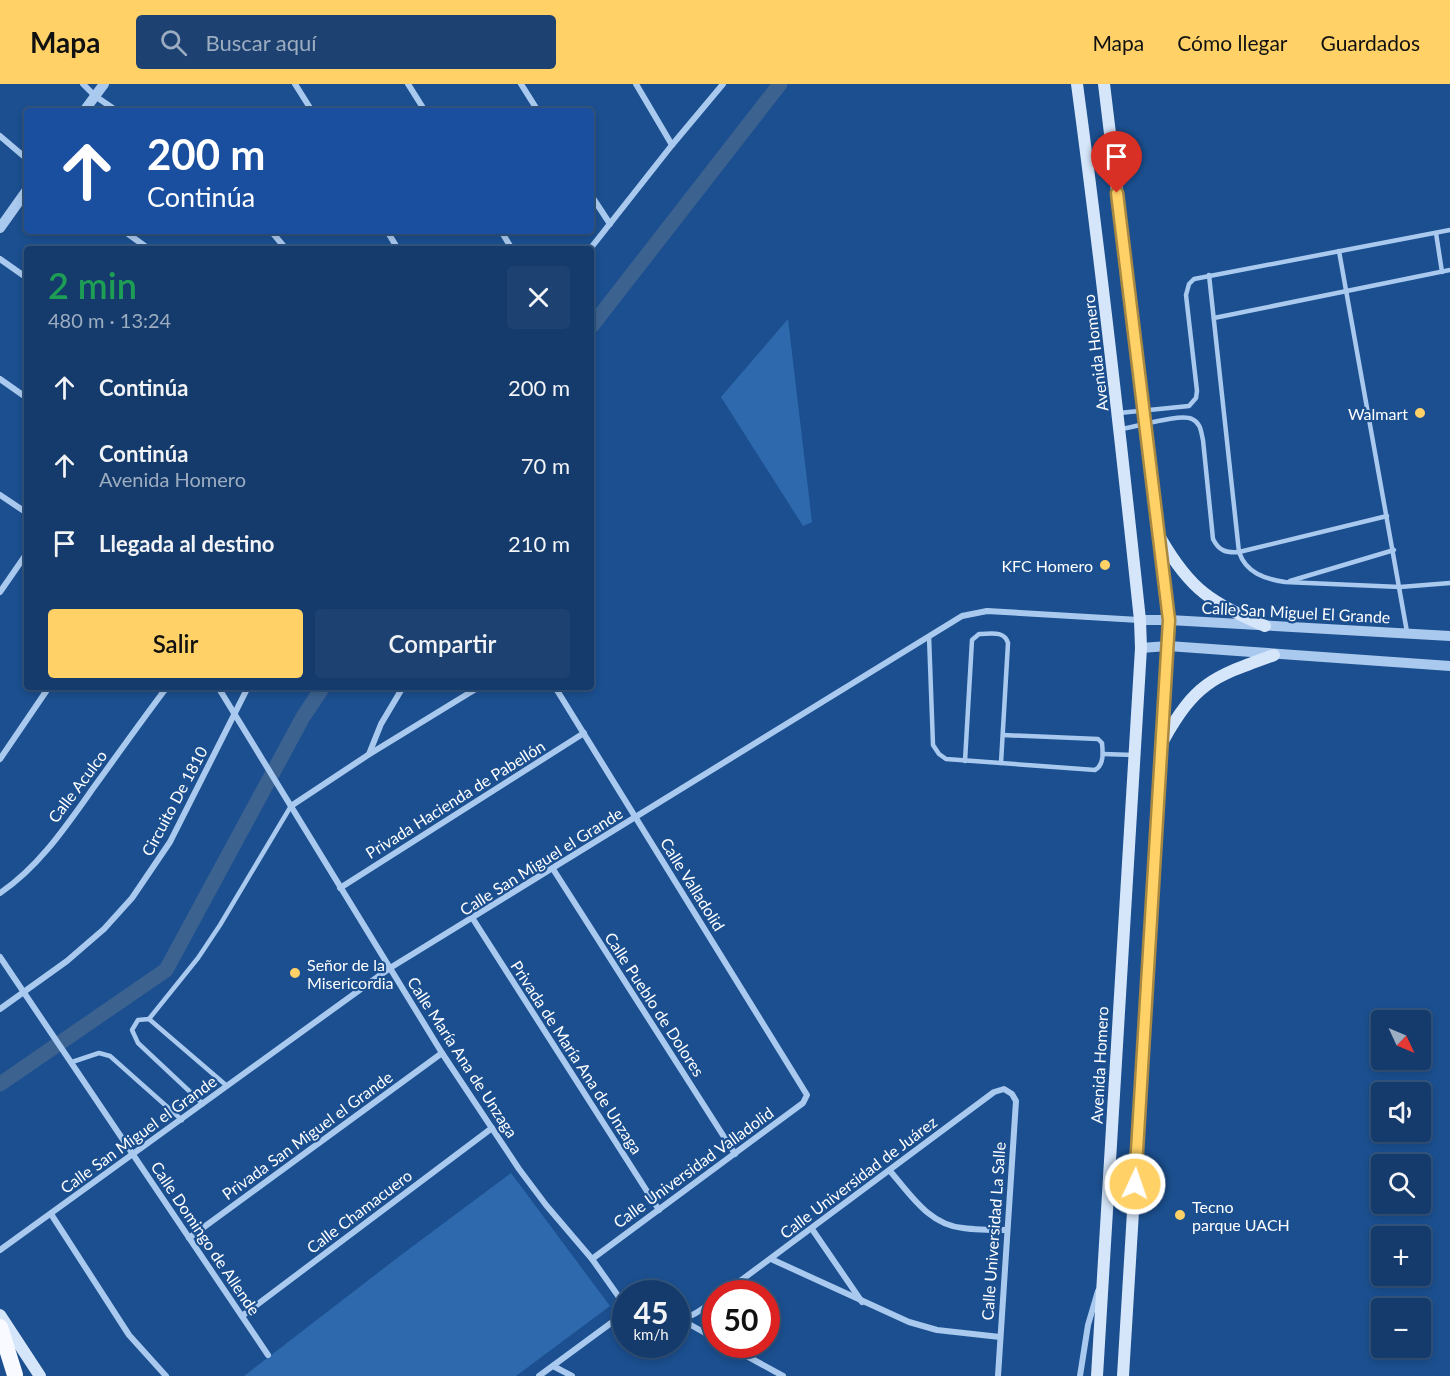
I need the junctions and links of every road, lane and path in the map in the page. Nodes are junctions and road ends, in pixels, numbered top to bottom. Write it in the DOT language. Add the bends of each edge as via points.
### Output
graph roads {
  1 [pos="83,84"];
  2 [pos="104,84"];
  3 [pos="295,84"];
  4 [pos="408,84"];
  5 [pos="521,84"];
  6 [pos="636,84"];
  7 [pos="723,84"];
  8 [pos="1077,84"];
  9 [pos="1104,84"];
  10 [pos="95,96"];
  11 [pos="86,108"];
  12 [pos="113,108"];
  13 [pos="310,108"];
  14 [pos="423,108"];
  15 [pos="536,108"];
  16 [pos="0,136"];
  17 [pos="672,145"];
  18 [pos="24,156"];
  19 [pos="24,194"];
  20 [pos="594,200"];
  21 [pos="610,225"];
  22 [pos="0,228"];
  23 [pos="1450,230"];
  24 [pos="1436,233"];
  25 [pos="128,234"];
  26 [pos="274,234"];
  27 [pos="145,246"];
  28 [pos="284,246"];
  29 [pos="592,246"];
  30 [pos="1339,251"];
  31 [pos="0,259"];
  32 [pos="1450,270"];
  33 [pos="1442,272"];
  34 [pos="1209,275"];
  35 [pos="24,276"];
  36 [pos="1346,290"];
  37 [pos="1214,318"];
  38 [pos="0,379"];
  39 [pos="24,396"];
  40 [pos="1144,412"];
  41 [pos="1119,413"];
  42 [pos="1145,425"];
  43 [pos="1120,430"];
  44 [pos="0,495"];
  45 [pos="24,511"];
  46 [pos="1387,516"];
  47 [pos="1158,534"];
  48 [pos="1394,550"];
  49 [pos="1239,552"];
  50 [pos="24,557"];
  51 [pos="1286,582"];
  52 [pos="1450,583"];
  53 [pos="1400,587"];
  54 [pos="0,592"];
  55 [pos="1140,620"];
  56 [pos="1169,620"];
  57 [pos="1265,626"];
  58 [pos="1407,633"];
  59 [pos="929,636"];
  60 [pos="1450,636"];
  61 [pos="1168,646"];
  62 [pos="1141,648"];
  63 [pos="1274,655"];
  64 [pos="1450,666"];
  65 [pos="47,690"];
  66 [pos="165,690"];
  67 [pos="220,690"];
  68 [pos="246,690"];
  69 [pos="402,690"];
  70 [pos="474,690"];
  71 [pos="557,690"];
  72 [pos="235,712"];
  73 [pos="584,733"];
  74 [pos="1003,735"];
  75 [pos="1161,744"];
  76 [pos="1103,754"];
  77 [pos="368,755"];
  78 [pos="1134,755"];
  79 [pos="0,759"];
  80 [pos="965,761"];
  81 [pos="1001,763"];
  82 [pos="291,806"];
  83 [pos="636,818"];
  84 [pos="553,869"];
  85 [pos="340,888"];
  86 [pos="0,893"];
  87 [pos="473,919"];
  88 [pos="0,957"];
  89 [pos="390,968"];
  90 [pos="24,993"];
  91 [pos="0,1009"];
  92 [pos="149,1019"];
  93 [pos="442,1053"];
  94 [pos="72,1062"];
  95 [pos="228,1086"];
  96 [pos="1009,1091"];
  97 [pos="807,1095"];
  98 [pos="203,1104"];
  99 [pos="182,1120"];
  100 [pos="492,1128"];
  101 [pos="735,1154"];
  102 [pos="133,1155"];
  103 [pos="890,1171"];
  104 [pos="659,1210"];
  105 [pos="51,1214"];
  106 [pos="812,1229"];
  107 [pos="1006,1230"];
  108 [pos="189,1238"];
  109 [pos="0,1250"];
  110 [pos="592,1259"];
  111 [pos="771,1259"];
  112 [pos="1103,1274"];
  113 [pos="742,1280"];
  114 [pos="612,1287"];
  115 [pos="863,1302"];
  116 [pos="0,1315"];
  117 [pos="243,1316"];
  118 [pos="612,1322"];
  119 [pos="0,1327"];
  120 [pos="1000,1337"];
  121 [pos="0,1351"];
  122 [pos="268,1355"];
  123 [pos="750,1358"];
  124 [pos="553,1366"];
  125 [pos="15,1375"];
  126 [pos="40,1376"];
  127 [pos="166,1376"];
  128 [pos="539,1376"];
  129 [pos="572,1376"];
  130 [pos="783,1376"];
  131 [pos="998,1376"];
  132 [pos="1080,1376"];
  133 [pos="1097,1376"];
  134 [pos="1123,1376"];
  1 -- 10 [label="street"];
  2 -- 10 [label="street"];
  3 -- 13 [label="street"];
  4 -- 14 [label="street"];
  5 -- 15 [label="street"];
  6 -- 17 [label="street"];
  7 -- 17 [label="street"];
  8 -- 41 [label="main road, Avenida Homero"];
  9 -- 40 [label="main road"];
  10 -- 11 [label="street"];
  10 -- 12 [label="street"];
  16 -- 18 [label="street"];
  17 -- 21 [label="street"];
  19 -- 22 [label="street"];
  20 -- 21 [label="street"];
  21 -- 29 [label="street"];
  23 -- 24 [label="lane"];
  24 -- 30 [label="lane"];
  24 -- 33 [label="lane"];
  25 -- 27 [label="street"];
  26 -- 28 [label="street"];
  30 -- 34 [label="lane"];
  30 -- 36 [label="lane"];
  31 -- 35 [label="street"];
  32 -- 33 [label="lane"];
  33 -- 36 [label="lane"];
  34 -- 37 [label="lane"];
  34 -- 40 [label="lane" via="1194,279 1186,295 1196,398 1189,406"];
  36 -- 37 [label="lane"];
  36 -- 46 [label="lane"];
  37 -- 49 [label="lane"];
  38 -- 39 [label="street"];
  40 -- 41 [label="lane"];
  40 -- 42 [label="main road"];
  41 -- 43 [label="main road, Avenida Homero"];
  42 -- 43 [label="lane"];
  42 -- 47 [label="main road"];
  42 -- 49 [label="lane" via="1175,418 1189,418 1199,425 1213,539 1225,552"];
  43 -- 55 [label="main road, Avenida Homero"];
  44 -- 45 [label="street"];
  46 -- 48 [label="lane"];
  46 -- 49 [label="lane"];
  47 -- 56 [label="main road"];
  47 -- 57 [label="main road" via="1172,558 1210,600"];
  48 -- 51 [label="lane"];
  48 -- 53 [label="lane"];
  49 -- 51 [label="lane" via="1254,572 1268,580"];
  50 -- 54 [label="street"];
  51 -- 53 [label="lane"];
  52 -- 53 [label="lane"];
  53 -- 58 [label="lane"];
  55 -- 56 [label="street, Calle San Miguel El Grande"];
  55 -- 59 [label="street, Calle San Miguel el Grande" via="977,612 962,616"];
  55 -- 62 [label="main road, Avenida Homero"];
  56 -- 57 [label="street, Calle San Miguel El Grande"];
  56 -- 61 [label="main road"];
  57 -- 58 [label="street, Calle San Miguel El Grande"];
  58 -- 60 [label="street, Calle San Miguel El Grande"];
  59 -- 80 [label="lane" via="933,745 941,757"];
  59 -- 83 [label="street, Calle San Miguel el Grande"];
  61 -- 62 [label="street"];
  61 -- 63 [label="street"];
  61 -- 75 [label="main road"];
  62 -- 78 [label="main road, Avenida Homero"];
  63 -- 64 [label="street"];
  63 -- 75 [label="main road" via="1209,682 1183,708"];
  65 -- 79 [label="street"];
  66 -- 86 [label="street, Calle Aculco" via="71,819 37,860"];
  67 -- 72 [label="street, Calle María Ana de Unzaga"];
  68 -- 72 [label="street, Circuito De 1810"];
  69 -- 77 [label="street"];
  70 -- 77 [label="street"];
  71 -- 73 [label="street, Calle Valladolid"];
  72 -- 82 [label="street, Calle María Ana de Unzaga"];
  72 -- 90 [label="street, Circuito De 1810" via="170,842 132,898 104,929"];
  73 -- 83 [label="street, Calle Valladolid"];
  73 -- 85 [label="street, Privada Hacienda de Pabellón"];
  74 -- 76 [label="lane" via="1098,739"];
  74 -- 80 [label="lane" via="1007,638 979,634 972,640"];
  74 -- 81 [label="lane"];
  75 -- 134 [label="main road"];
  76 -- 78 [label="lane"];
  76 -- 81 [label="lane" via="1095,770"];
  77 -- 82 [label="street"];
  78 -- 112 [label="main road, Avenida Homero"];
  80 -- 81 [label="lane"];
  82 -- 85 [label="street, Calle María Ana de Unzaga"];
  82 -- 92 [label="lane" via="220,926"];
  83 -- 84 [label="street, Calle San Miguel el Grande"];
  83 -- 97 [label="street, Calle Valladolid"];
  84 -- 87 [label="street, Calle San Miguel el Grande"];
  84 -- 101 [label="street, Calle Pueblo de Dolores"];
  85 -- 89 [label="street, Calle María Ana de Unzaga"];
  87 -- 89 [label="street, Calle San Miguel el Grande"];
  87 -- 104 [label="street, Privada de María Ana de Unzaga"];
  88 -- 90 [label="street, Calle Domingo de Allende"];
  89 -- 93 [label="street, Calle María Ana de Unzaga"];
  89 -- 95 [label="street, Calle San Miguel el Grande"];
  90 -- 91 [label="street, Circuito De 1810"];
  90 -- 94 [label="street, Calle Domingo de Allende"];
  92 -- 95 [label="lane"];
  92 -- 98 [label="lane" via="138,1020 133,1036"];
  93 -- 100 [label="street, Calle María Ana de Unzaga"];
  93 -- 108 [label="street, Privada San Miguel el Grande"];
  94 -- 99 [label="lane" via="99,1053 110,1056"];
  94 -- 102 [label="street, Calle Domingo de Allende"];
  95 -- 98 [label="street, Calle San Miguel el Grande"];
  96 -- 103 [label="street, Calle Universidad de Juárez" via="994,1092"];
  96 -- 107 [label="street, Calle Universidad La Salle" via="1016,1101"];
  97 -- 101 [label="street, Calle Universidad Valladolid" via="803,1103"];
  98 -- 99 [label="street, Calle San Miguel el Grande"];
  99 -- 102 [label="street, Calle San Miguel el Grande"];
  100 -- 110 [label="street, Calle María Ana de Unzaga" via="546,1205"];
  100 -- 117 [label="street, Calle Chamacuero"];
  101 -- 104 [label="street, Calle Universidad Valladolid"];
  102 -- 105 [label="street, Calle San Miguel el Grande"];
  102 -- 108 [label="street, Calle Domingo de Allende"];
  103 -- 106 [label="street, Calle Universidad de Juárez"];
  103 -- 107 [label="street" via="919,1206 939,1220 961,1228"];
  104 -- 110 [label="street, Calle Universidad Valladolid"];
  105 -- 109 [label="street, Calle San Miguel el Grande"];
  105 -- 127 [label="street" via="129,1335"];
  106 -- 111 [label="street, Calle Universidad de Juárez"];
  106 -- 115 [label="street"];
  107 -- 120 [label="street, Calle Universidad La Salle"];
  108 -- 117 [label="street, Calle Domingo de Allende"];
  110 -- 114 [label="street, Calle María Ana de Unzaga"];
  111 -- 113 [label="street, Calle Universidad de Juárez"];
  111 -- 115 [label="street"];
  112 -- 132 [label="street" via="1088,1325"];
  112 -- 133 [label="main road, Avenida Homero"];
  115 -- 120 [label="street" via="920,1326"];
  116 -- 126 [label="main road"];
  117 -- 122 [label="street, Calle Domingo de Allende"];
  118 -- 124 [label="street"];
  119 -- 125 [label="highway"];
  120 -- 131 [label="street, Calle Universidad La Salle"];
  121 -- 125 [label="highway"];
  123 -- 130 [label="street"];
  124 -- 128 [label="street"];
  124 -- 129 [label="street"];
}
